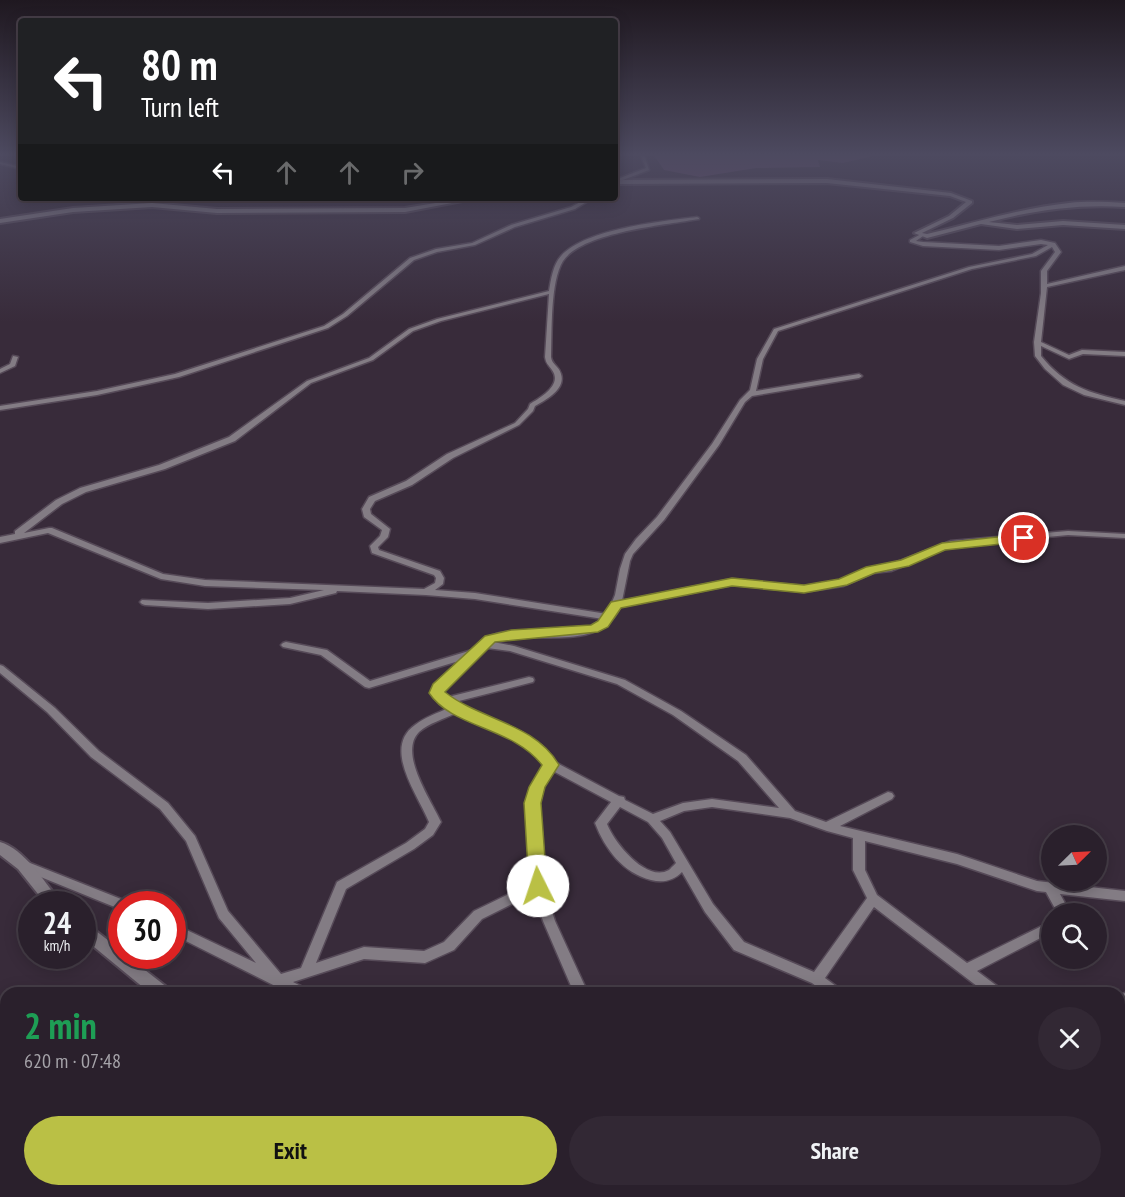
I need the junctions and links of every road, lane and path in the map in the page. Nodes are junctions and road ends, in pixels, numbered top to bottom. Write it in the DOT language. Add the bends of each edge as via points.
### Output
graph roads {
  1 [pos="76,210"];
  2 [pos="205,210"];
  3 [pos="406,210"];
  4 [pos="567,210"];
  5 [pos="960,210"];
  6 [pos="1031,210"];
  7 [pos="697,218"];
  8 [pos="0,221"];
  9 [pos="977,222"];
  10 [pos="1125,227"];
  11 [pos="921,235"];
  12 [pos="1053,244"];
  13 [pos="1125,268"];
  14 [pos="1045,286"];
  15 [pos="551,292"];
  16 [pos="1037,342"];
  17 [pos="1125,354"];
  18 [pos="15,357"];
  19 [pos="0,371"];
  20 [pos="859,376"];
  21 [pos="751,394"];
  22 [pos="1125,403"];
  23 [pos="0,408"];
  24 [pos="16,534"];
  25 [pos="1125,536"];
  26 [pos="0,540"];
  27 [pos="335,590"];
  28 [pos="426,592"];
  29 [pos="145,602"];
  30 [pos="616,605"];
  31 [pos="607,617"];
  32 [pos="286,645"];
  33 [pos="480,648"];
  34 [pos="0,668"];
  35 [pos="529,680"];
  36 [pos="446,701"];
  37 [pos="456,709"];
  38 [pos="551,765"];
  39 [pos="888,796"];
  40 [pos="620,800"];
  41 [pos="791,814"];
  42 [pos="652,819"];
  43 [pos="827,827"];
  44 [pos="859,835"];
  45 [pos="0,847"];
  46 [pos="683,864"];
  47 [pos="23,865"];
  48 [pos="1041,885"];
  49 [pos="538,886"];
  50 [pos="44,891"];
  51 [pos="1078,891"];
  52 [pos="1125,896"];
  53 [pos="873,899"];
  54 [pos="108,900"];
  55 [pos="1041,932"];
  56 [pos="186,935"];
  57 [pos="96,939"];
  58 [pos="966,970"];
  59 [pos="306,972"];
  60 [pos="817,980"];
  61 [pos="278,981"];
  62 [pos="155,987"];
  63 [pos="290,987"];
  64 [pos="578,987"];
  65 [pos="827,987"];
  66 [pos="988,987"];
  1 -- 8 [label="street"];
  2 -- 3 [label="street"];
  4 -- 23 [label="street" via="513,226 473,244 412,259 326,327 177,376"];
  5 -- 11 [label="street" via="917,232"];
  6 -- 9 [label="street"];
  7 -- 15 [label="street" via="642,226 582,245 561,259"];
  9 -- 10 [label="street" via="1017,227 1063,223"];
  9 -- 11 [label="street"];
  11 -- 12 [label="street" via="912,241 999,248"];
  12 -- 14 [label="street" via="1058,252 1044,271"];
  12 -- 21 [label="street" via="1034,255 971,268 781,327 772,333 760,358"];
  13 -- 14 [label="street"];
  14 -- 16 [label="street"];
  15 -- 24 [label="street" via="411,330 371,359 309,382 232,439 83,490 59,502"];
  15 -- 28 [label="street" via="549,363 559,374 555,389 532,405 517,424 450,456 409,483 380,494 366,509 367,515 386,529 374,546 375,551 437,573 439,584"];
  16 -- 17 [label="street" via="1069,357 1082,352"];
  16 -- 22 [label="street" via="1038,356 1061,384"];
  18 -- 19 [label="street" via="13,366"];
  20 -- 21 [label="street"];
  21 -- 30 [label="street" via="742,401 660,523 630,552"];
  24 -- 26 [label="street"];
  24 -- 27 [label="street" via="49,530 161,576 205,583"];
  25 -- 30 [label="street" via="1068,533 951,544 832,585 804,589 732,582"];
  27 -- 28 [label="street"];
  27 -- 29 [label="street" via="290,601 208,606"];
  28 -- 31 [label="street"];
  30 -- 31 [label="street"];
  31 -- 33 [label="street" via="593,629 511,634 490,639"];
  32 -- 33 [label="street" via="324,652 369,685"];
  33 -- 36 [label="street" via="438,688 437,693"];
  33 -- 41 [label="street" via="511,648 631,687 742,758"];
  34 -- 61 [label="street" via="51,710 95,754 164,806 191,839 223,914"];
  35 -- 36 [label="street"];
  36 -- 37 [label="street"];
  37 -- 38 [label="street" via="515,734 537,748"];
  37 -- 59 [label="street" via="415,730 404,749 435,822 429,832 410,846 341,886"];
  38 -- 40 [label="street"];
  38 -- 49 [label="street" via="532,803"];
  39 -- 43 [label="street"];
  40 -- 42 [label="street"];
  40 -- 46 [label="street" via="601,823 608,840 621,855 654,877 670,875"];
  41 -- 42 [label="street" via="712,803 683,807"];
  41 -- 43 [label="street"];
  42 -- 46 [label="street"];
  43 -- 44 [label="street"];
  44 -- 48 [label="street"];
  44 -- 53 [label="street" via="859,870"];
  45 -- 47 [label="street"];
  46 -- 60 [label="street" via="709,908 739,946"];
  47 -- 50 [label="street"];
  47 -- 54 [label="street"];
  49 -- 59 [label="street" via="478,915 449,946 425,957 364,953"];
  49 -- 64 [label="street"];
  51 -- 52 [label="street"];
  53 -- 58 [label="street"];
  53 -- 60 [label="street"];
  55 -- 58 [label="street"];
  56 -- 61 [label="street"];
  57 -- 62 [label="street"];
  58 -- 66 [label="street"];
  59 -- 61 [label="street"];
  60 -- 65 [label="street"];
  61 -- 63 [label="street"];
}
